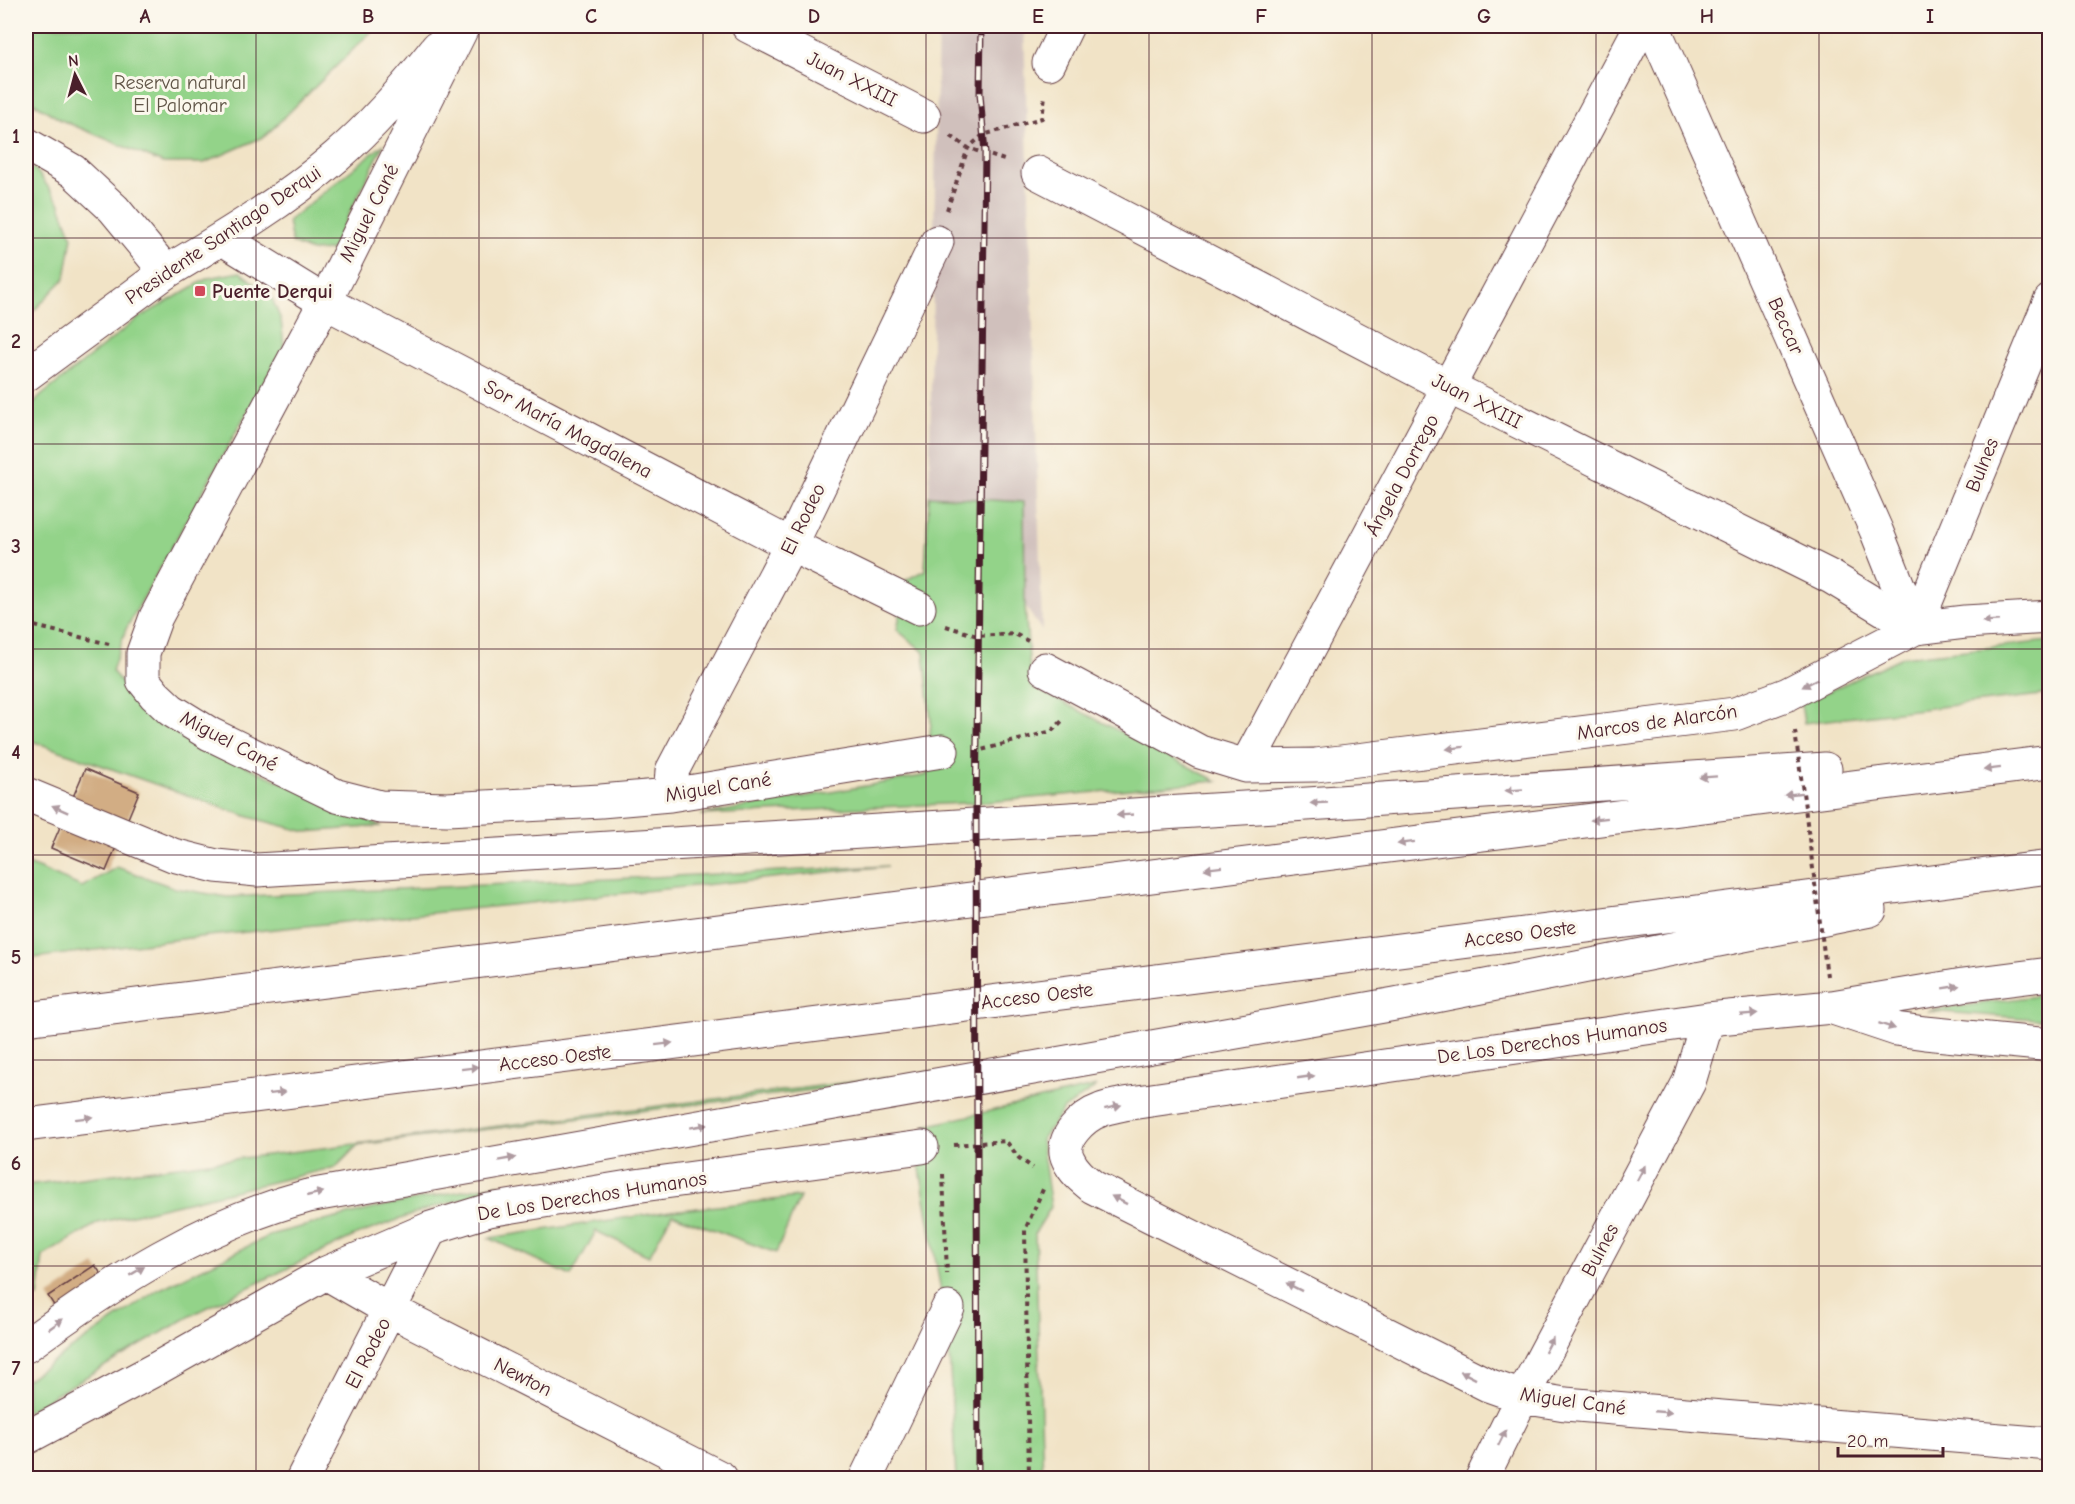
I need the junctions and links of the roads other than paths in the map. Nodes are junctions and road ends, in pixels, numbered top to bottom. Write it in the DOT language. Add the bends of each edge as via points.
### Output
graph roads {
  1 [pos="454,26"];
  2 [pos="463,26"];
  3 [pos="748,26"];
  4 [pos="1066,26"];
  5 [pos="1641,26"];
  6 [pos="1653,26"];
  7 [pos="1049,63"];
  8 [pos="924,116"];
  9 [pos="26,144"];
  10 [pos="1038,173"];
  11 [pos="223,239"];
  12 [pos="937,242"];
  13 [pos="166,272"];
  14 [pos="2049,301"];
  15 [pos="325,302"];
  16 [pos="26,375"];
  17 [pos="1449,387"];
  18 [pos="791,545"];
  19 [pos="919,608"];
  20 [pos="2049,617"];
  21 [pos="1915,628"];
  22 [pos="1045,669"];
  23 [pos="942,751"];
  24 [pos="2049,762"];
  25 [pos="1246,766"];
  26 [pos="1934,776"];
  27 [pos="26,794"];
  28 [pos="670,795"];
  29 [pos="2049,867"];
  30 [pos="1947,880"];
  31 [pos="2049,974"];
  32 [pos="1829,992"];
  33 [pos="26,1019"];
  34 [pos="1708,1019"];
  35 [pos="2049,1045"];
  36 [pos="26,1125"];
  37 [pos="932,1147"];
  38 [pos="1071,1154"];
  39 [pos="431,1228"];
  40 [pos="326,1273"];
  41 [pos="948,1308"];
  42 [pos="390,1310"];
  43 [pos="26,1346"];
  44 [pos="1522,1397"];
  45 [pos="26,1438"];
  46 [pos="2049,1444"];
  47 [pos="303,1479"];
  48 [pos="721,1479"];
  49 [pos="866,1479"];
  50 [pos="1482,1479"];
  1 -- 11 [label="main road, Presidente Santiago Derqui" via="393,101 338,156"];
  2 -- 15 [label="main road, Miguel Cané"];
  3 -- 8 [label="main road, Juan XXIII"];
  4 -- 7 [label="main road"];
  5 -- 17 [label="main road, Ángela Dorrego"];
  6 -- 21 [label="main road, Beccar" via="1876,530"];
  9 -- 13 [label="main road" via="81,178 114,209"];
  10 -- 17 [label="main road, Juan XXIII"];
  11 -- 13 [label="main road, Presidente Santiago Derqui"];
  11 -- 15 [label="main road, Sor María Magdalena"];
  12 -- 18 [label="main road, El Rodeo"];
  13 -- 16 [label="main road, Presidente Santiago Derqui"];
  14 -- 21 [label="main road, Bulnes"];
  15 -- 18 [label="main road, Sor María Magdalena"];
  15 -- 28 [label="main road, Miguel Cané" via="156,617 143,653 143,680 171,710 210,734 337,796 380,807 447,809"];
  17 -- 21 [label="main road, Juan XXIII" via="1831,578"];
  17 -- 25 [label="main road, Ángela Dorrego"];
  18 -- 19 [label="main road, Sor María Magdalena"];
  18 -- 28 [label="main road, El Rodeo" via="672,771"];
  20 -- 21 [label="main road, Marcos de Alarcón, one-way"];
  21 -- 25 [label="main road, Marcos de Alarcón, one-way" via="1788,694 1735,714 1316,765"];
  22 -- 25 [label="main road" via="1200,752"];
  23 -- 28 [label="main road, Miguel Cané"];
  24 -- 26 [label="main road, one-way"];
  26 -- 27 [label="main road, one-way" via="1840,768 257,870 216,866 173,855"];
  26 -- 33 [label="main road, one-way"];
  29 -- 30 [label="main road, Acceso Oeste"];
  36 -- 30 [label="main road, Acceso Oeste, one-way"];
  43 -- 30 [label="main road, one-way" via="87,1301 173,1250 261,1210 308,1196 1407,1001 1881,908"];
  32 -- 31 [label="main road, De Los Derechos Humanos, one-way" via="1963,986"];
  34 -- 32 [label="main road, De Los Derechos Humanos, one-way"];
  32 -- 35 [label="main road, one-way" via="1896,1029"];
  38 -- 34 [label="main road, De Los Derechos Humanos, one-way" via="1077,1126 1100,1110 1124,1104"];
  44 -- 34 [label="main road, Bulnes, one-way" via="1689,1082"];
  37 -- 39 [label="main road, De Los Derechos Humanos" via="489,1210"];
  44 -- 38 [label="main road, Miguel Cané, one-way" via="1478,1379 1093,1187 1080,1176"];
  39 -- 40 [label="main road, De Los Derechos Humanos"];
  39 -- 42 [label="main road, El Rodeo"];
  40 -- 42 [label="main road, Newton"];
  40 -- 45 [label="main road, De Los Derechos Humanos"];
  41 -- 49 [label="main road"];
  42 -- 47 [label="main road, El Rodeo"];
  42 -- 48 [label="main road, Newton"];
  44 -- 46 [label="main road, Miguel Cané, one-way" via="1565,1404"];
  50 -- 44 [label="main road, Bulnes, one-way"];
}
